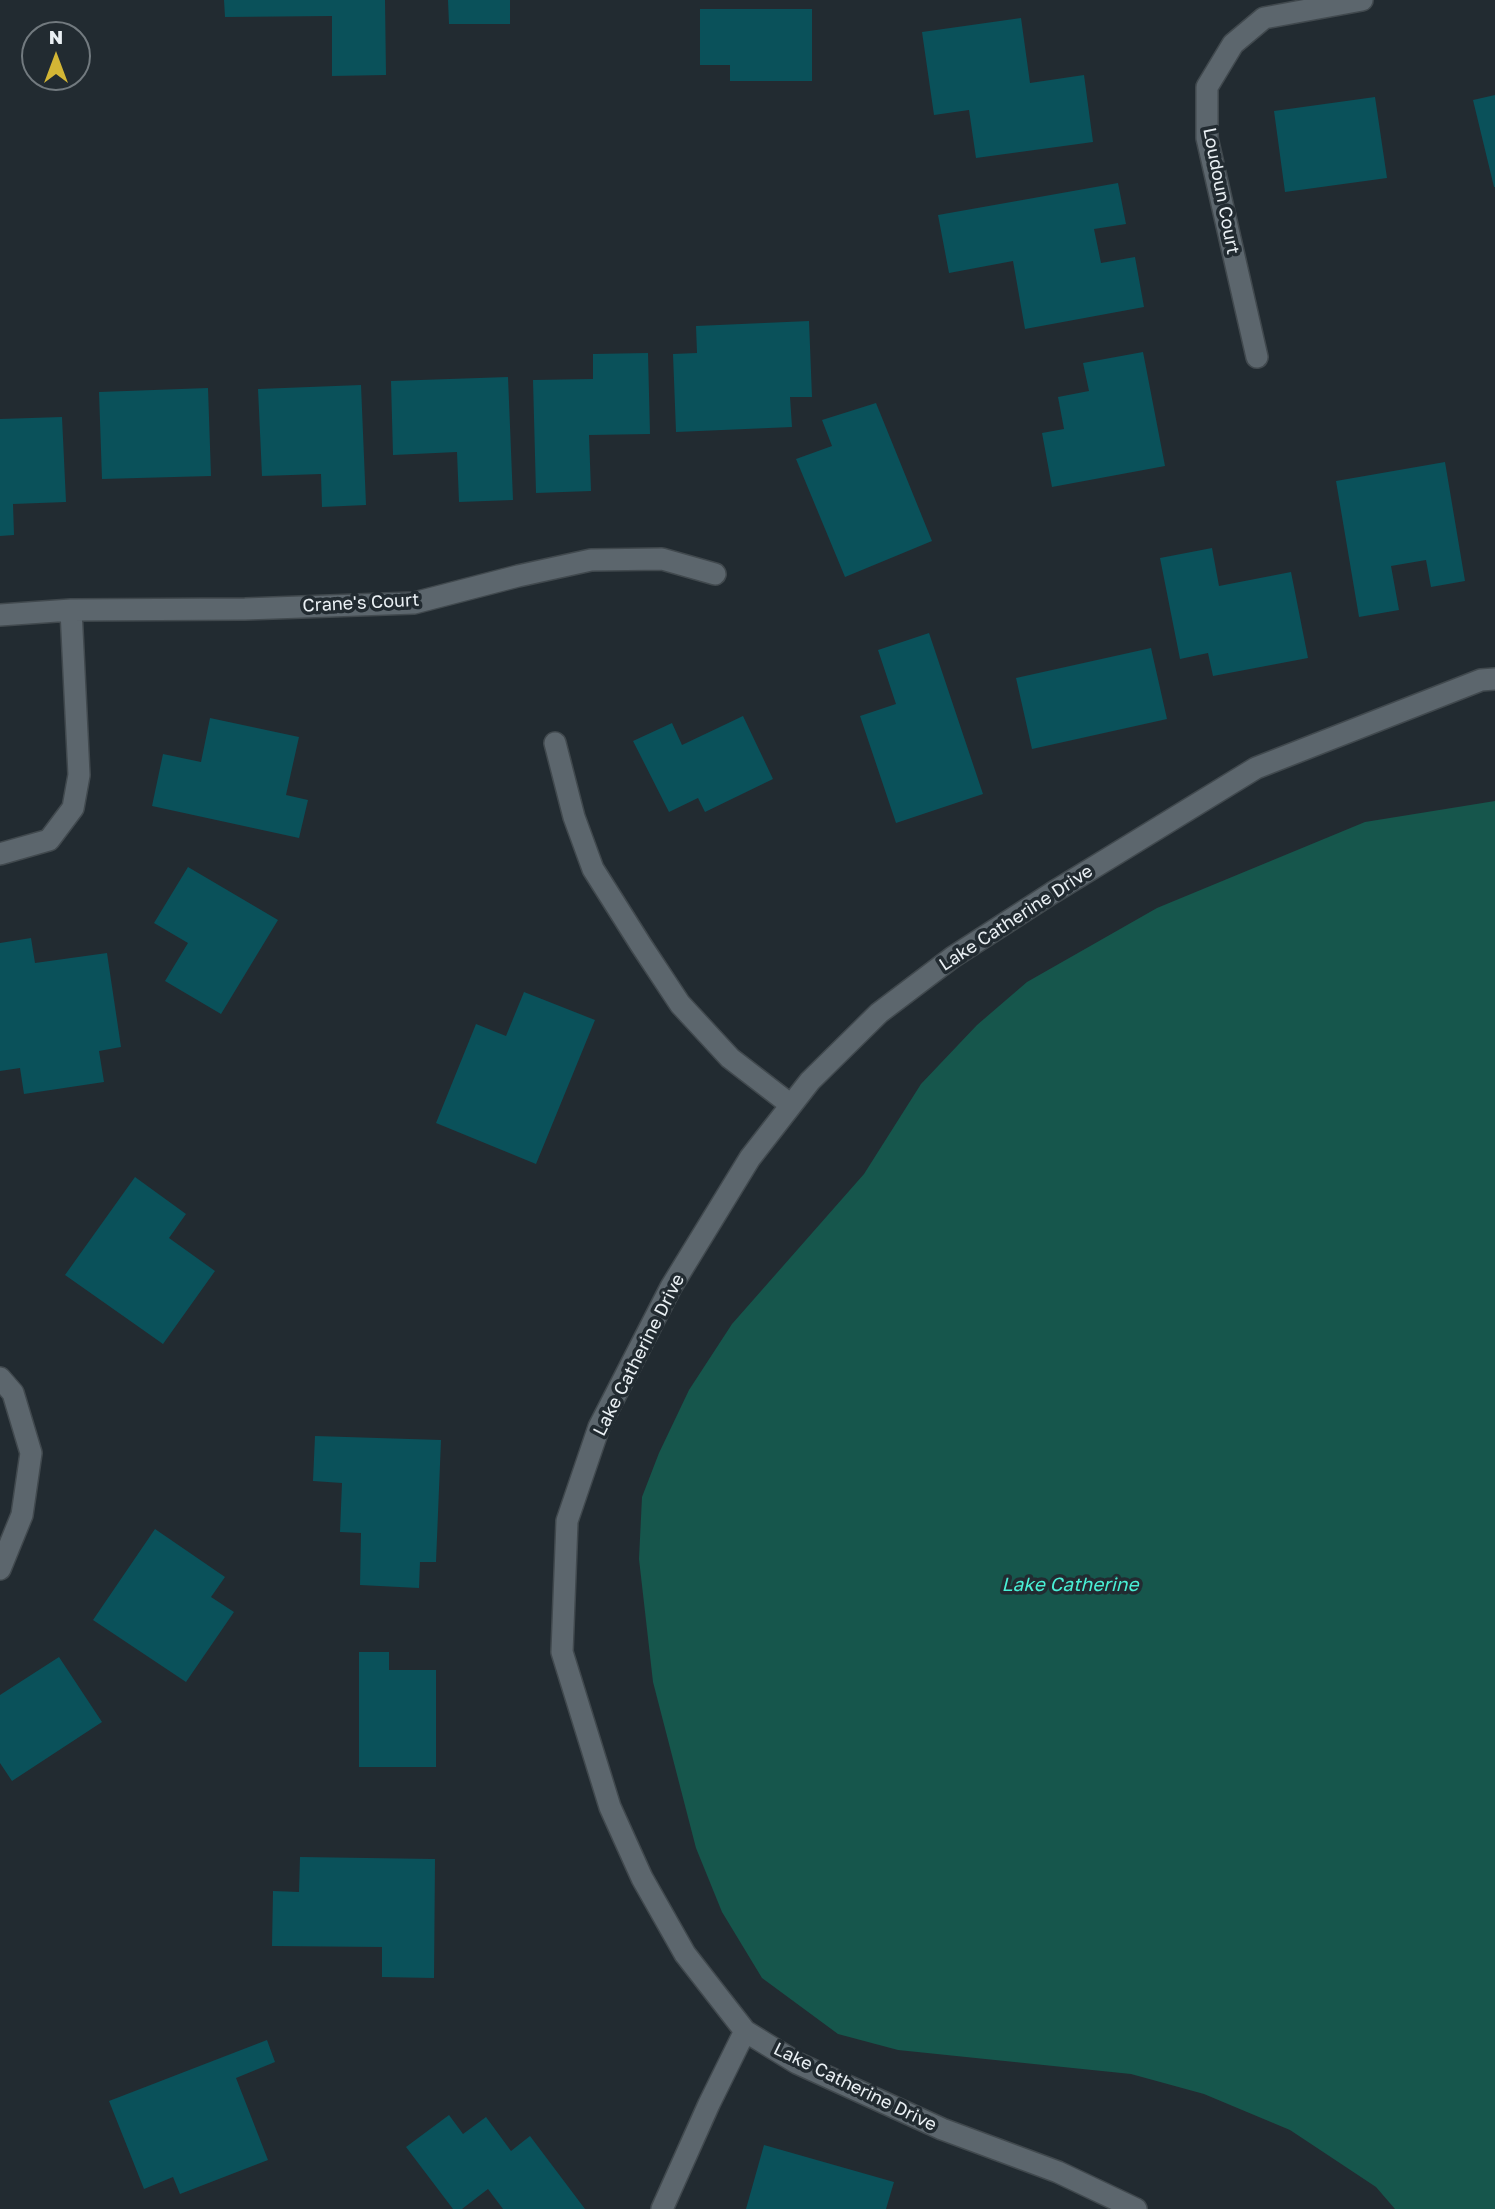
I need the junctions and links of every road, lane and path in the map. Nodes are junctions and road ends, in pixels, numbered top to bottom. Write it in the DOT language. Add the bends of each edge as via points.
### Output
graph roads {
  1 [pos="1363,0"];
  2 [pos="1257,358"];
  3 [pos="715,574"];
  4 [pos="71,610"];
  5 [pos="0,615"];
  6 [pos="1495,679"];
  7 [pos="555,743"];
  8 [pos="0,854"];
  9 [pos="792,1105"];
  10 [pos="0,1378"];
  11 [pos="0,1569"];
  12 [pos="745,2031"];
  13 [pos="662,2209"];
  14 [pos="1136,2209"];
  1 -- 2 [label="street, Loudoun Court" via="1264,18 1233,44 1207,87 1207,138"];
  3 -- 4 [label="street, Crane's Court" via="662,559 591,560 414,603"];
  4 -- 5 [label="street, Crane's Court"];
  4 -- 8 [label="street" via="79,775 73,808 49,839"];
  6 -- 9 [label="street, Lake Catherine Drive" via="1481,680 1256,768 953,957 879,1013"];
  7 -- 9 [label="street" via="593,869 641,945 680,1004 730,1058"];
  9 -- 12 [label="street, Lake Catherine Drive" via="751,1158 671,1287 599,1427 567,1521 562,1652 611,1807 642,1878 685,1954"];
  10 -- 11 [label="street" via="13,1393 31,1453 22,1515"];
  12 -- 13 [label="street"];
  12 -- 14 [label="street, Lake Catherine Drive" via="797,2063"];
}
